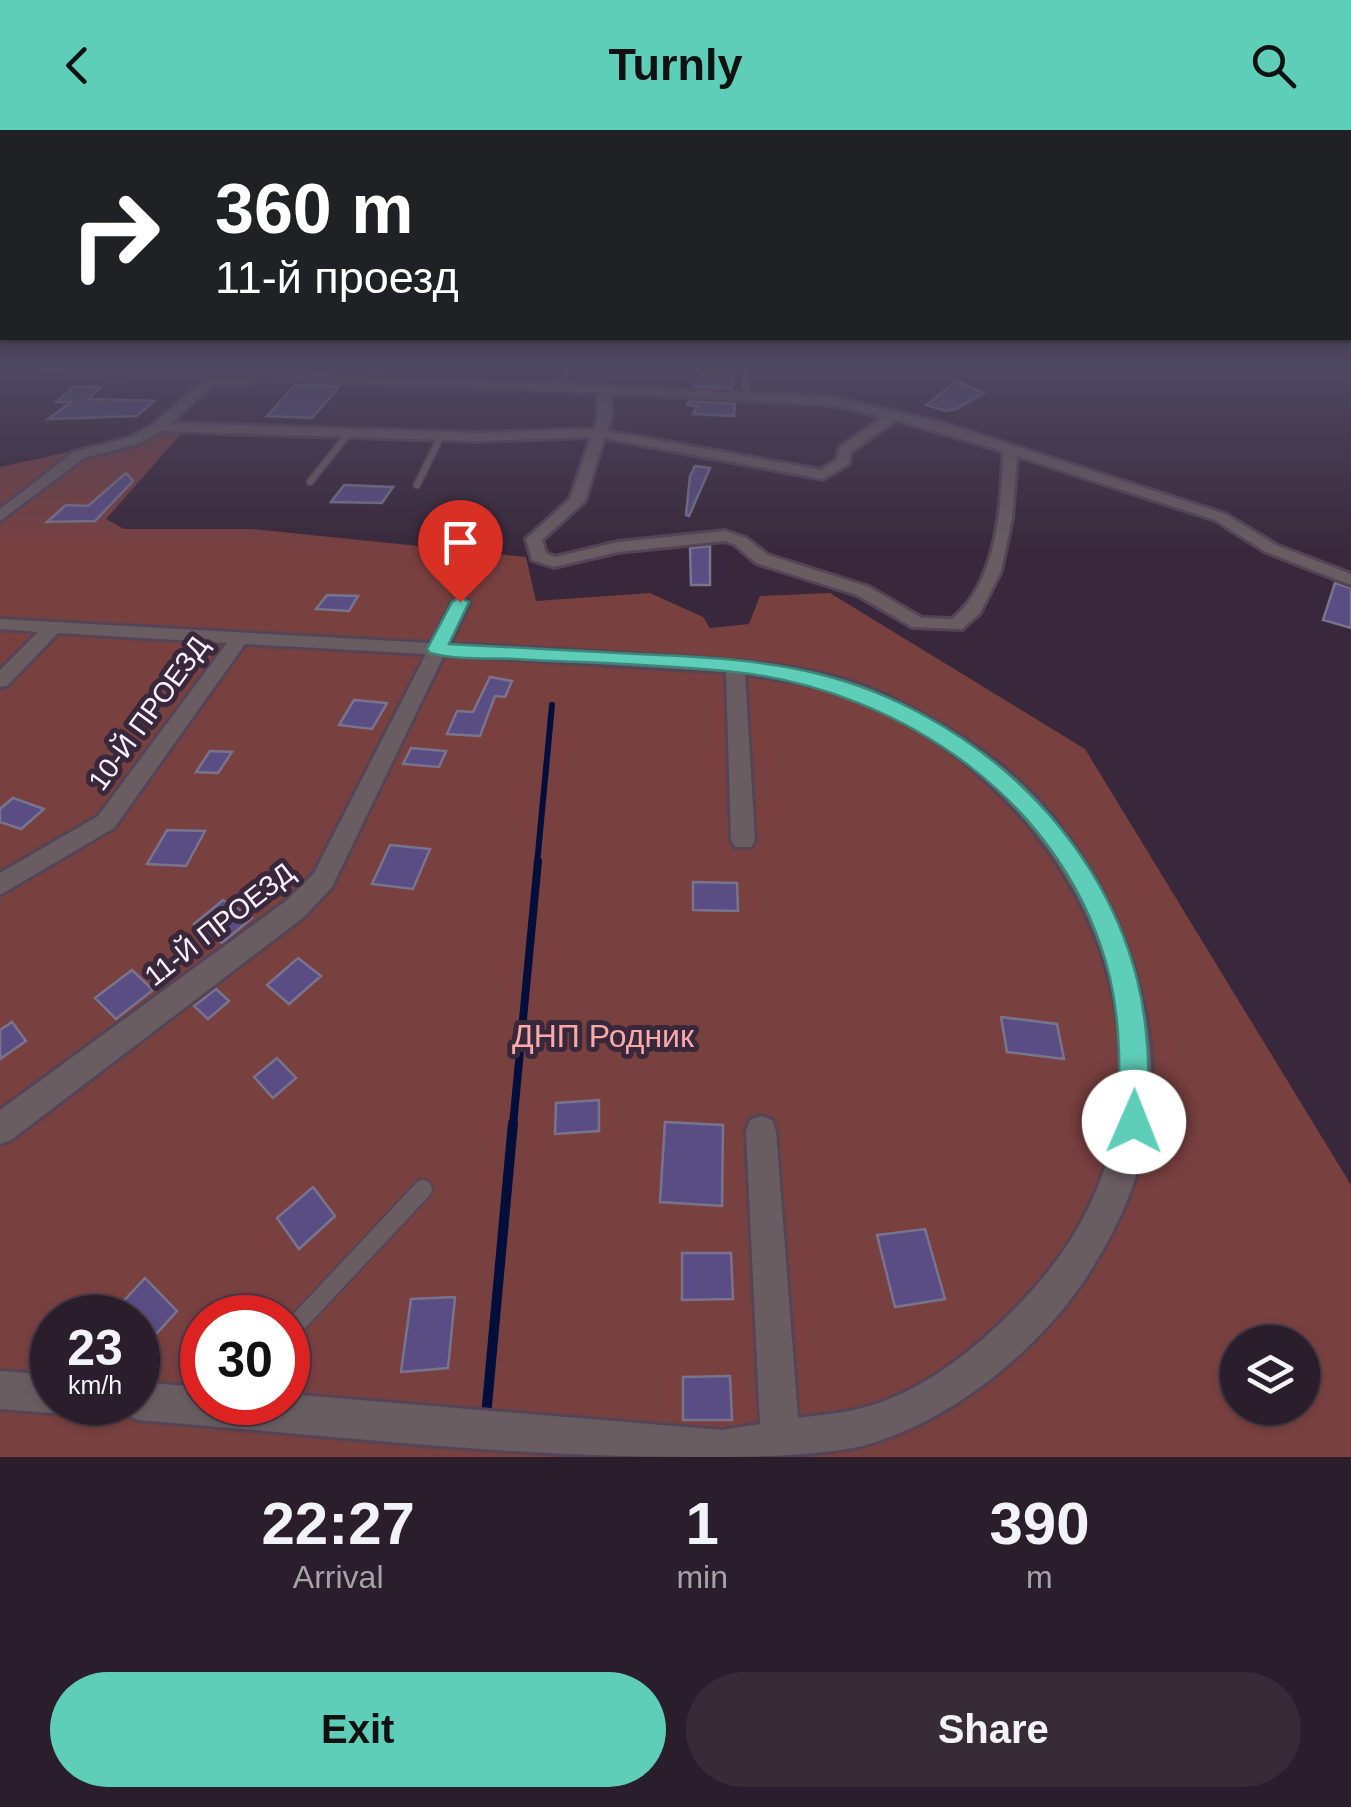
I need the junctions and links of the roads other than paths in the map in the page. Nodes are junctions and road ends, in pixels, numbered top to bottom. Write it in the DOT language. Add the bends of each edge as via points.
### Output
graph roads {
  1 [pos="154,430"];
  2 [pos="252,430"];
  3 [pos="599,430"];
  4 [pos="871,430"];
  5 [pos="942,430"];
  6 [pos="349,433"];
  7 [pos="598,433"];
  8 [pos="442,436"];
  9 [pos="1010,449"];
  10 [pos="310,482"];
  11 [pos="417,485"];
  12 [pos="0,516"];
  13 [pos="1351,580"];
  14 [pos="460,602"];
  15 [pos="0,624"];
  16 [pos="53,627"];
  17 [pos="240,638"];
  18 [pos="437,649"];
  19 [pos="735,666"];
  20 [pos="0,681"];
  21 [pos="744,840"];
  22 [pos="0,884"];
  23 [pos="0,1129"];
  24 [pos="761,1131"];
  25 [pos="423,1189"];
  26 [pos="310,1310"];
  27 [pos="0,1390"];
  28 [pos="30,1392"];
  29 [pos="310,1413"];
  30 [pos="780,1441"];
  1 -- 12 [label="street" via="78,454"];
  2 -- 6 [label="street"];
  3 -- 7 [label="street"];
  4 -- 7 [label="street" via="823,475"];
  5 -- 9 [label="street"];
  6 -- 8 [label="street"];
  6 -- 10 [label="lane"];
  7 -- 8 [label="street"];
  7 -- 9 [label="street" via="577,501 534,539 538,556 554,562 618,547 726,536 762,559 863,591 918,623 948,626 965,620 1002,541"];
  8 -- 11 [label="lane"];
  9 -- 13 [label="street" via="1220,518 1272,549"];
  14 -- 18 [label="street, 11-Й ПРОЕЗД"];
  15 -- 16 [label="street"];
  16 -- 17 [label="street"];
  16 -- 20 [label="street"];
  17 -- 18 [label="street"];
  17 -- 22 [label="street, 10-Й ПРОЕЗД" via="106,822"];
  18 -- 19 [label="street"];
  18 -- 23 [label="street, 11-Й ПРОЕЗД" via="323,880 295,909"];
  19 -- 21 [label="street"];
  19 -- 30 [label="street" via="878,699 973,755 1029,804 1101,915 1123,976 1135,1044 1134,1122 1113,1194 1070,1276 1010,1341 926,1403 860,1428"];
  24 -- 30 [label="street"];
  25 -- 26 [label="lane"];
  27 -- 28 [label="street"];
  29 -- 30 [label="street" via="722,1449"];
}
